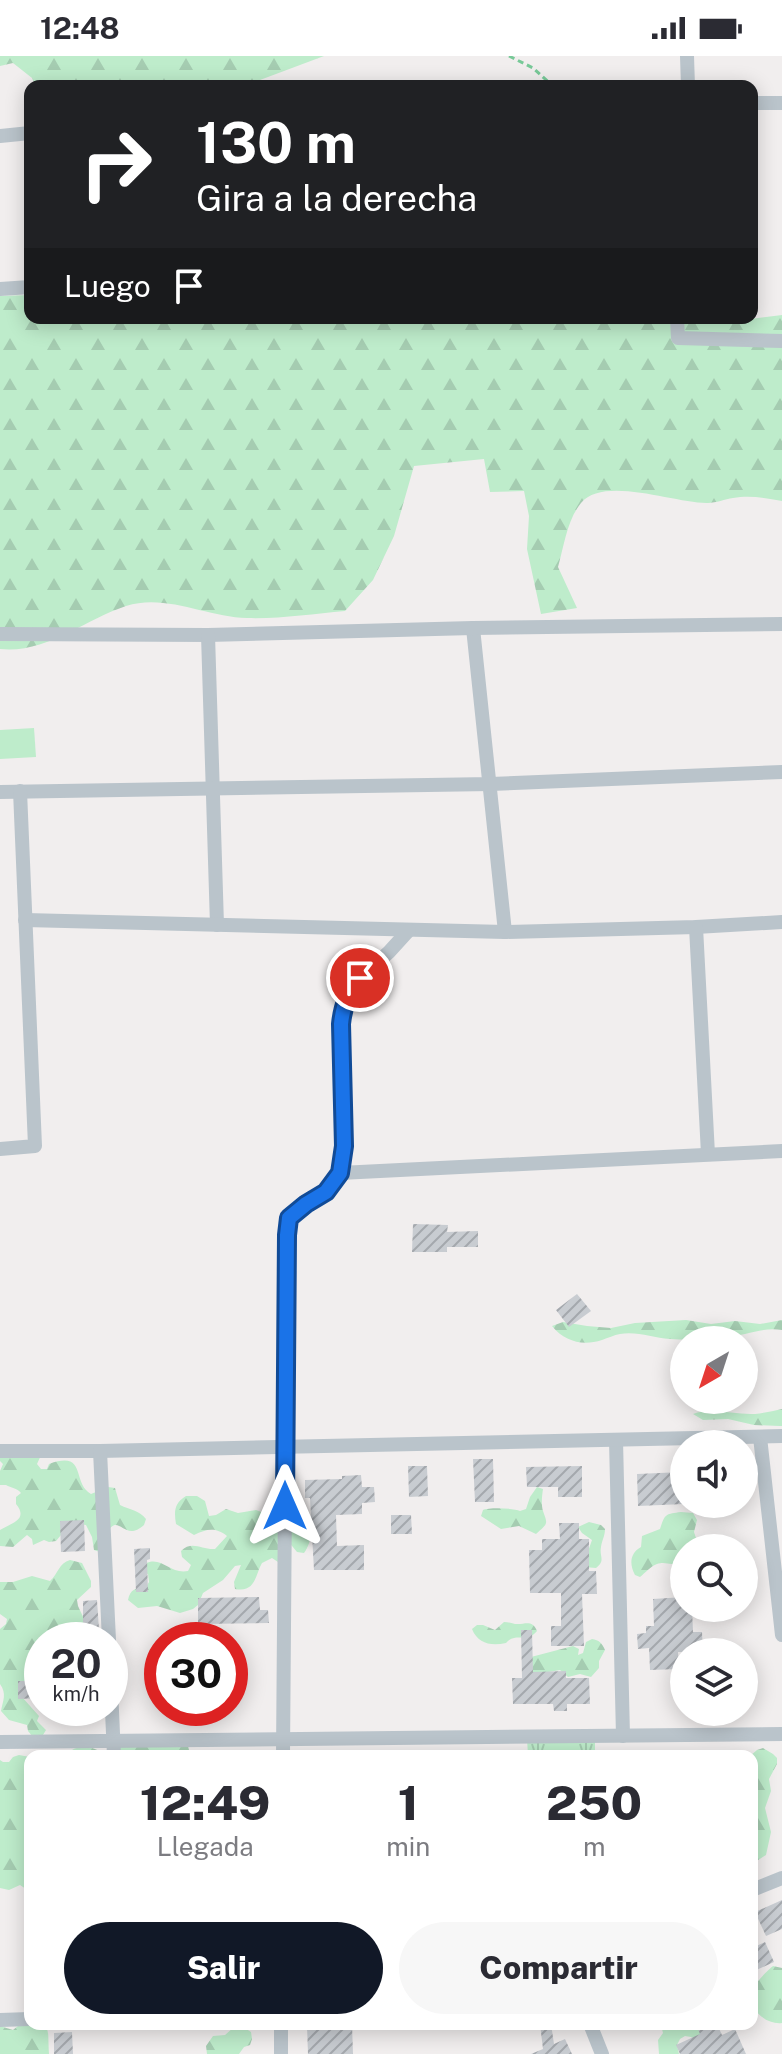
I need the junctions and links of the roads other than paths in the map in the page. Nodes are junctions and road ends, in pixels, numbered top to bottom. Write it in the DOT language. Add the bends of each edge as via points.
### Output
graph roads {
  1 [pos="687,56"];
  2 [pos="688,80"];
  3 [pos="758,103"];
  4 [pos="782,103"];
  5 [pos="24,134"];
  6 [pos="0,136"];
  7 [pos="24,287"];
  8 [pos="0,289"];
  9 [pos="677,324"];
  10 [pos="782,341"];
  11 [pos="782,624"];
  12 [pos="473,628"];
  13 [pos="0,634"];
  14 [pos="208,635"];
  15 [pos="782,772"];
  16 [pos="491,784"];
  17 [pos="213,788"];
  18 [pos="20,791"];
  19 [pos="0,792"];
  20 [pos="25,920"];
  21 [pos="782,922"];
  22 [pos="217,925"];
  23 [pos="696,927"];
  24 [pos="409,930"];
  25 [pos="505,932"];
  26 [pos="0,1149"];
  27 [pos="782,1151"];
  28 [pos="708,1154"];
  29 [pos="340,1173"];
  30 [pos="782,1436"];
  31 [pos="760,1437"];
  32 [pos="616,1440"];
  33 [pos="285,1448"];
  34 [pos="0,1451"];
  35 [pos="100,1451"];
  36 [pos="108,1622"];
  37 [pos="782,1635"];
  38 [pos="113,1726"];
  39 [pos="782,1734"];
  40 [pos="623,1736"];
  41 [pos="283,1740"];
  42 [pos="0,1742"];
  43 [pos="114,1749"];
  44 [pos="283,1750"];
  45 [pos="782,1878"];
  46 [pos="758,1888"];
  47 [pos="24,2019"];
  48 [pos="0,2020"];
  49 [pos="281,2030"];
  50 [pos="592,2030"];
  51 [pos="281,2054"];
  52 [pos="602,2054"];
  1 -- 2 [label="street"];
  3 -- 4 [label="street"];
  5 -- 6 [label="street"];
  7 -- 8 [label="street"];
  9 -- 10 [label="street" via="678,338"];
  11 -- 12 [label="street"];
  12 -- 14 [label="street"];
  12 -- 16 [label="street"];
  13 -- 14 [label="street"];
  14 -- 17 [label="street"];
  15 -- 16 [label="street"];
  16 -- 17 [label="street"];
  16 -- 25 [label="street"];
  17 -- 18 [label="street"];
  17 -- 22 [label="street"];
  18 -- 19 [label="street"];
  18 -- 20 [label="street"];
  20 -- 22 [label="street"];
  20 -- 26 [label="street" via="35,1146"];
  21 -- 23 [label="street"];
  22 -- 24 [label="street"];
  23 -- 25 [label="street"];
  23 -- 28 [label="street"];
  24 -- 25 [label="street"];
  24 -- 29 [label="street" via="360,978 343,1007"];
  27 -- 28 [label="street"];
  28 -- 29 [label="street"];
  29 -- 33 [label="street" via="326,1192 289,1218"];
  30 -- 31 [label="street"];
  31 -- 32 [label="street"];
  31 -- 37 [label="street"];
  32 -- 33 [label="street"];
  32 -- 40 [label="street"];
  33 -- 35 [label="street"];
  33 -- 41 [label="street"];
  34 -- 35 [label="street"];
  35 -- 36 [label="street"];
  38 -- 43 [label="street"];
  39 -- 40 [label="street"];
  40 -- 41 [label="street"];
  41 -- 43 [label="street"];
  41 -- 44 [label="street"];
  42 -- 43 [label="street"];
  45 -- 46 [label="street"];
  47 -- 48 [label="street"];
  49 -- 51 [label="street"];
  50 -- 52 [label="street"];
}
